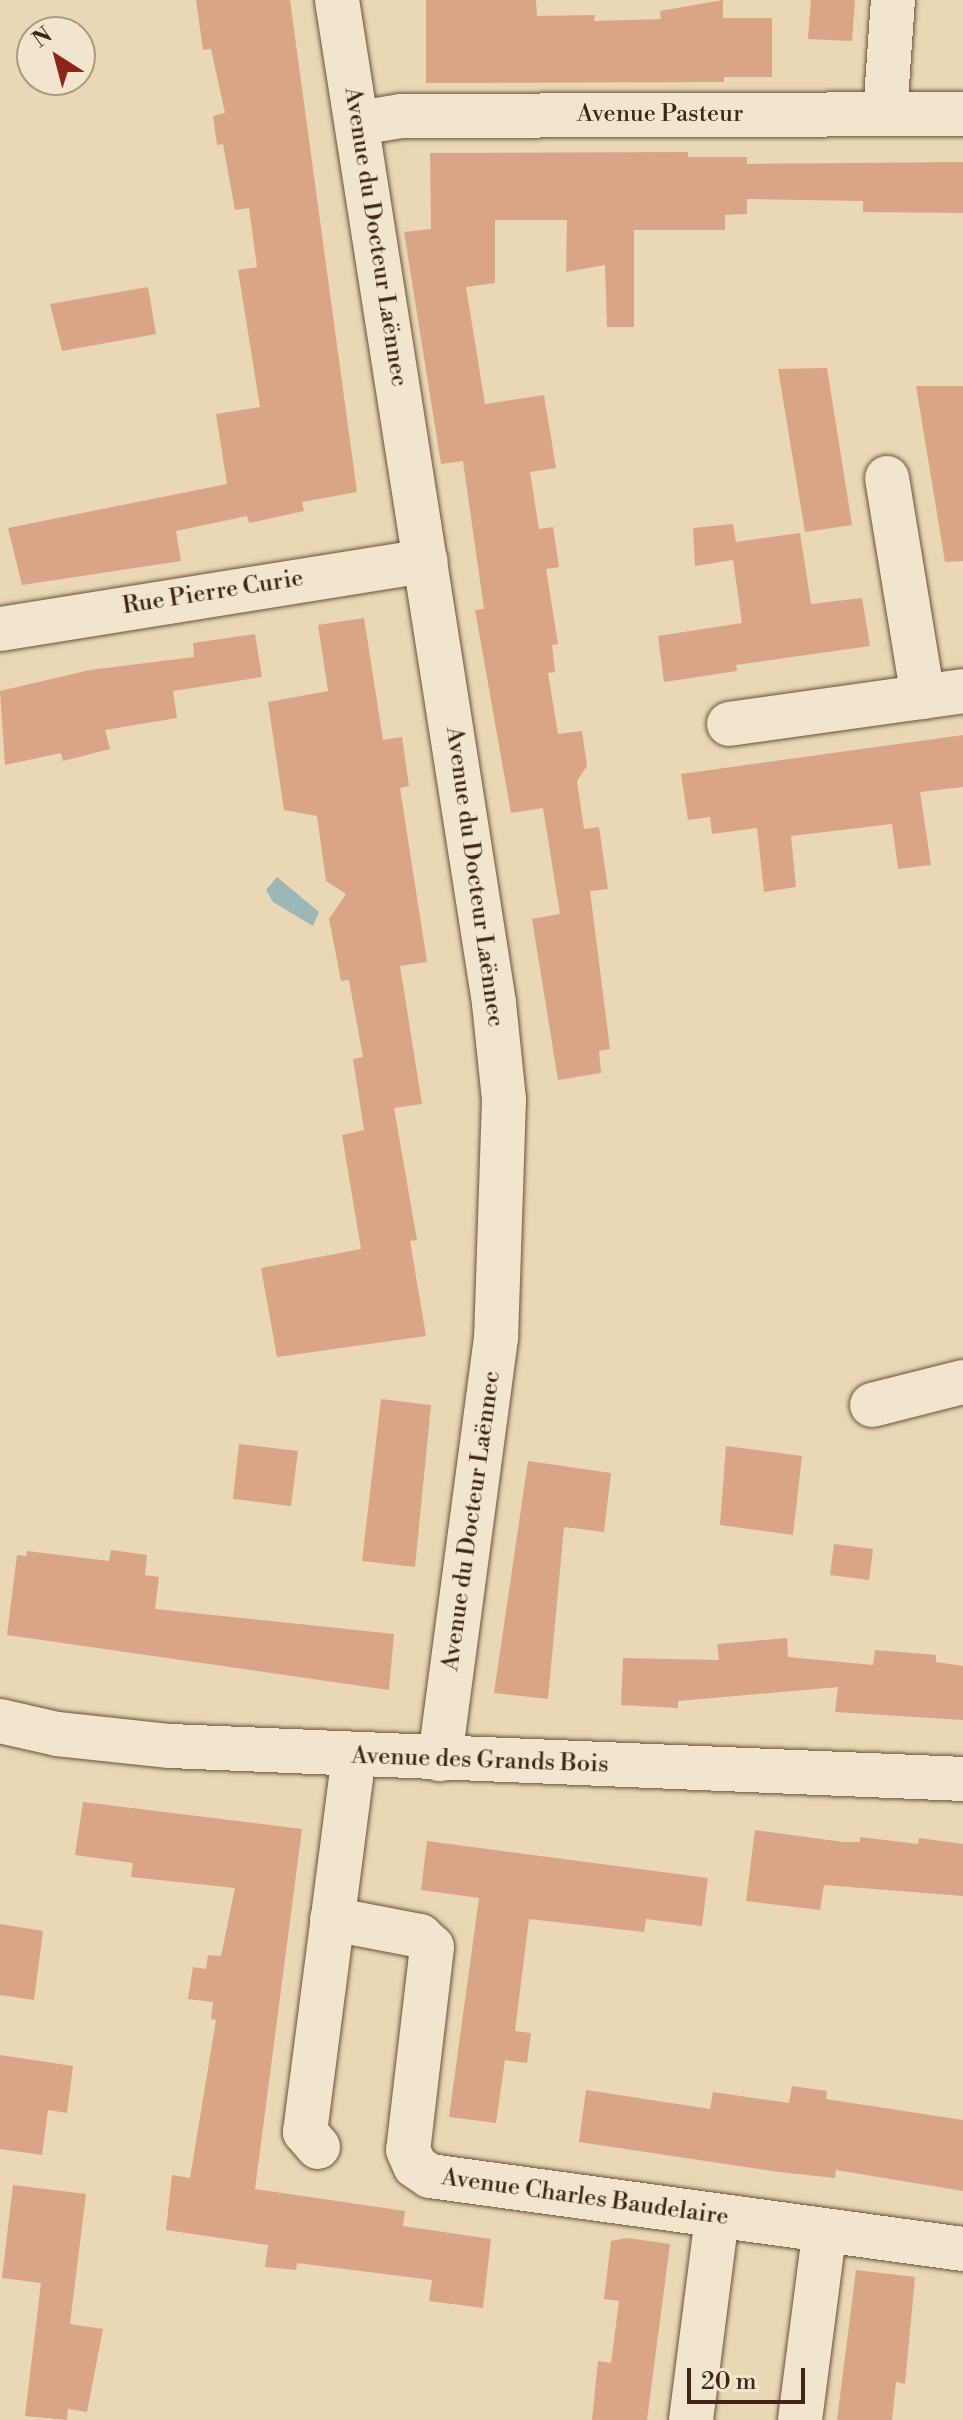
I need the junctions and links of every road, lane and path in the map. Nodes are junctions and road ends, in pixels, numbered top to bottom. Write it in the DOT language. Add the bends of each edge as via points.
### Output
graph roads {
  1 [pos="337,0"];
  2 [pos="893,0"];
  3 [pos="885,114"];
  4 [pos="963,114"];
  5 [pos="358,123"];
  6 [pos="887,478"];
  7 [pos="426,561"];
  8 [pos="0,629"];
  9 [pos="943,694"];
  10 [pos="729,724"];
  11 [pos="963,1382"];
  12 [pos="872,1405"];
  13 [pos="0,1721"];
  14 [pos="354,1757"];
  15 [pos="440,1759"];
  16 [pos="963,1779"];
  17 [pos="332,1919"];
  18 [pos="318,2147"];
  19 [pos="715,2233"];
  20 [pos="963,2249"];
  21 [pos="822,2251"];
  22 [pos="691,2420"];
  23 [pos="800,2420"];
  1 -- 5 [label="street, Avenue du Docteur Laënnec"];
  2 -- 3 [label="street"];
  3 -- 4 [label="street, Avenue Pasteur"];
  3 -- 5 [label="street, Avenue Pasteur" via="401,116"];
  5 -- 7 [label="street, Avenue du Docteur Laënnec"];
  6 -- 9 [label="street"];
  7 -- 8 [label="street, Rue Pierre Curie"];
  7 -- 15 [label="street, Avenue du Docteur Laënnec" via="494,1003 504,1113 496,1338"];
  9 -- 10 [label="street"];
  11 -- 12 [label="street"];
  13 -- 14 [label="street, Avenue des Grands Bois" via="114,1742"];
  14 -- 15 [label="street, Avenue des Grands Bois"];
  14 -- 17 [label="street"];
  15 -- 16 [label="street, Avenue des Grands Bois"];
  17 -- 18 [label="street" via="305,2132"];
  17 -- 20 [label="street, Avenue Charles Baudelaire" via="420,1936 432,1947 408,2150 415,2166 430,2176"];
  19 -- 22 [label="street"];
  21 -- 23 [label="street"];
}
